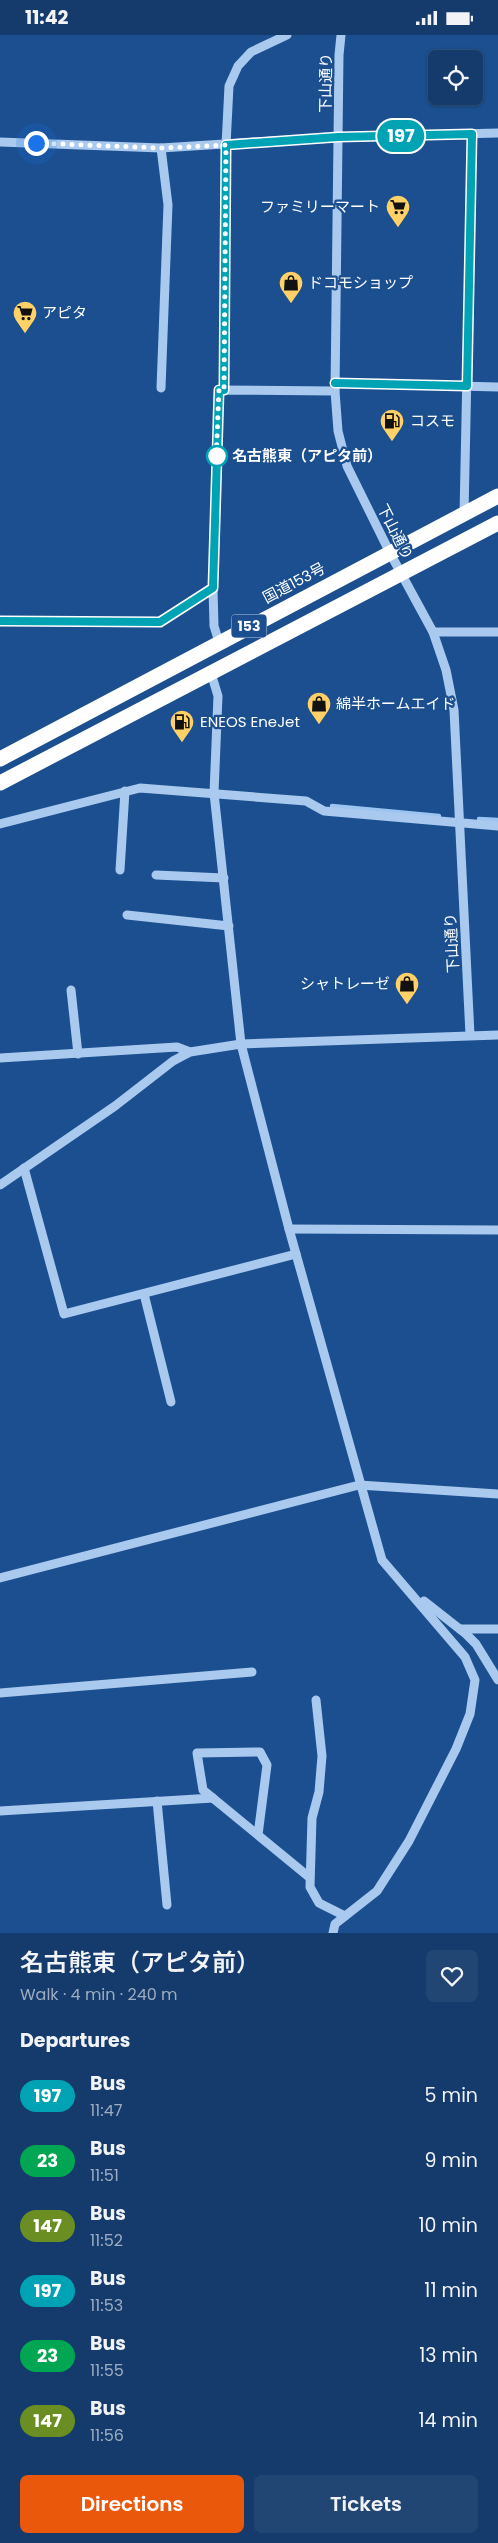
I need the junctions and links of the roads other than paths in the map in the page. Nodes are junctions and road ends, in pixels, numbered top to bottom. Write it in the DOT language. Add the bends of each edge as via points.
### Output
graph roads {
  1 [pos="287,35"];
  2 [pos="341,35"];
  3 [pos="498,133"];
  4 [pos="472,134"];
  5 [pos="338,137"];
  6 [pos="0,142"];
  7 [pos="226,145"];
  8 [pos="161,148"];
  9 [pos="467,386"];
  10 [pos="335,387"];
  11 [pos="498,387"];
  12 [pos="161,388"];
  13 [pos="224,390"];
  14 [pos="498,496"];
  15 [pos="464,514"];
  16 [pos="498,523"];
  17 [pos="390,553"];
  18 [pos="402,574"];
  19 [pos="213,588"];
  20 [pos="0,621"];
  21 [pos="433,632"];
  22 [pos="498,632"];
  23 [pos="219,642"];
  24 [pos="211,673"];
  25 [pos="0,759"];
  26 [pos="0,783"];
  27 [pos="125,791"];
  28 [pos="214,793"];
  29 [pos="460,823"];
  30 [pos="0,824"];
  31 [pos="498,826"];
  32 [pos="120,870"];
  33 [pos="156,875"];
  34 [pos="224,878"];
  35 [pos="127,915"];
  36 [pos="229,925"];
  37 [pos="71,990"];
  38 [pos="470,1035"];
  39 [pos="498,1035"];
  40 [pos="241,1044"];
  41 [pos="190,1052"];
  42 [pos="78,1054"];
  43 [pos="0,1058"];
  44 [pos="24,1168"];
  45 [pos="0,1185"];
  46 [pos="289,1229"];
  47 [pos="498,1230"];
  48 [pos="296,1254"];
  49 [pos="144,1294"];
  50 [pos="171,1402"];
  51 [pos="359,1485"];
  52 [pos="498,1494"];
  53 [pos="0,1578"];
  54 [pos="410,1590"];
  55 [pos="460,1629"];
  56 [pos="498,1629"];
  57 [pos="252,1672"];
  58 [pos="498,1680"];
  59 [pos="0,1693"];
  60 [pos="316,1701"];
  61 [pos="212,1798"];
  62 [pos="157,1801"];
  63 [pos="0,1811"];
  64 [pos="258,1835"];
  65 [pos="310,1877"];
  66 [pos="167,1905"];
  67 [pos="345,1916"];
  68 [pos="333,1933"];
  1 -- 7 [label="street" via="252,52 238,66 229,86"];
  2 -- 5 [label="street, 下山通り"];
  3 -- 4 [label="street"];
  4 -- 5 [label="street"];
  4 -- 9 [label="street"];
  5 -- 7 [label="street"];
  5 -- 10 [label="street, 下山通り"];
  6 -- 8 [label="street"];
  7 -- 8 [label="street"];
  7 -- 13 [label="street"];
  8 -- 12 [label="street" via="168,205"];
  9 -- 10 [label="street"];
  9 -- 11 [label="street"];
  9 -- 15 [label="street"];
  10 -- 13 [label="street"];
  10 -- 17 [label="street, 下山通り" via="338,431 347,466"];
  13 -- 19 [label="street" via="219,390"];
  14 -- 15 [label="highway, 国道153号 / 153"];
  15 -- 17 [label="highway, 国道153号 / 153"];
  16 -- 18 [label="highway, 153"];
  17 -- 18 [label="street, 下山通り"];
  17 -- 23 [label="highway, 国道153号 / 153"];
  18 -- 21 [label="street, 下山通り"];
  18 -- 24 [label="highway, 153"];
  19 -- 20 [label="street" via="160,622"];
  19 -- 23 [label="street" via="214,626"];
  21 -- 22 [label="street"];
  21 -- 29 [label="street, 下山通り" via="446,670 454,710"];
  23 -- 25 [label="highway, 国道153号 / 153"];
  24 -- 26 [label="highway, 153"];
  24 -- 28 [label="street" via="218,696"];
  27 -- 28 [label="street" via="140,788"];
  27 -- 30 [label="street"];
  27 -- 32 [label="street"];
  28 -- 29 [label="street" via="306,801 324,811"];
  28 -- 34 [label="street"];
  29 -- 31 [label="street"];
  29 -- 38 [label="street, 下山通り"];
  33 -- 34 [label="street"];
  34 -- 36 [label="street"];
  35 -- 36 [label="street"];
  36 -- 40 [label="street"];
  37 -- 42 [label="street"];
  38 -- 39 [label="street"];
  38 -- 40 [label="street"];
  40 -- 41 [label="street"];
  40 -- 46 [label="street"];
  41 -- 42 [label="street" via="178,1047"];
  41 -- 44 [label="street"];
  42 -- 43 [label="street"];
  44 -- 45 [label="street"];
  44 -- 49 [label="street" via="64,1314"];
  46 -- 47 [label="street"];
  46 -- 48 [label="street"];
  48 -- 49 [label="street"];
  48 -- 51 [label="street"];
  49 -- 50 [label="street"];
  51 -- 52 [label="street"];
  51 -- 53 [label="street"];
  51 -- 54 [label="street" via="382,1561"];
  54 -- 55 [label="street"];
  54 -- 67 [label="street" via="465,1657 475,1680 473,1702 456,1749 409,1841 377,1891"];
  55 -- 56 [label="street"];
  55 -- 58 [label="street" via="476,1644"];
  57 -- 59 [label="street"];
  60 -- 65 [label="street" via="322,1756 319,1792 312,1818"];
  61 -- 62 [label="street"];
  61 -- 64 [label="street"];
  61 -- 64 [label="street" via="203,1790 197,1753 260,1752 267,1765"];
  62 -- 63 [label="street"];
  62 -- 66 [label="street"];
  64 -- 65 [label="street"];
  65 -- 67 [label="street" via="310,1887 319,1903"];
  67 -- 68 [label="street" via="335,1924"];
}
